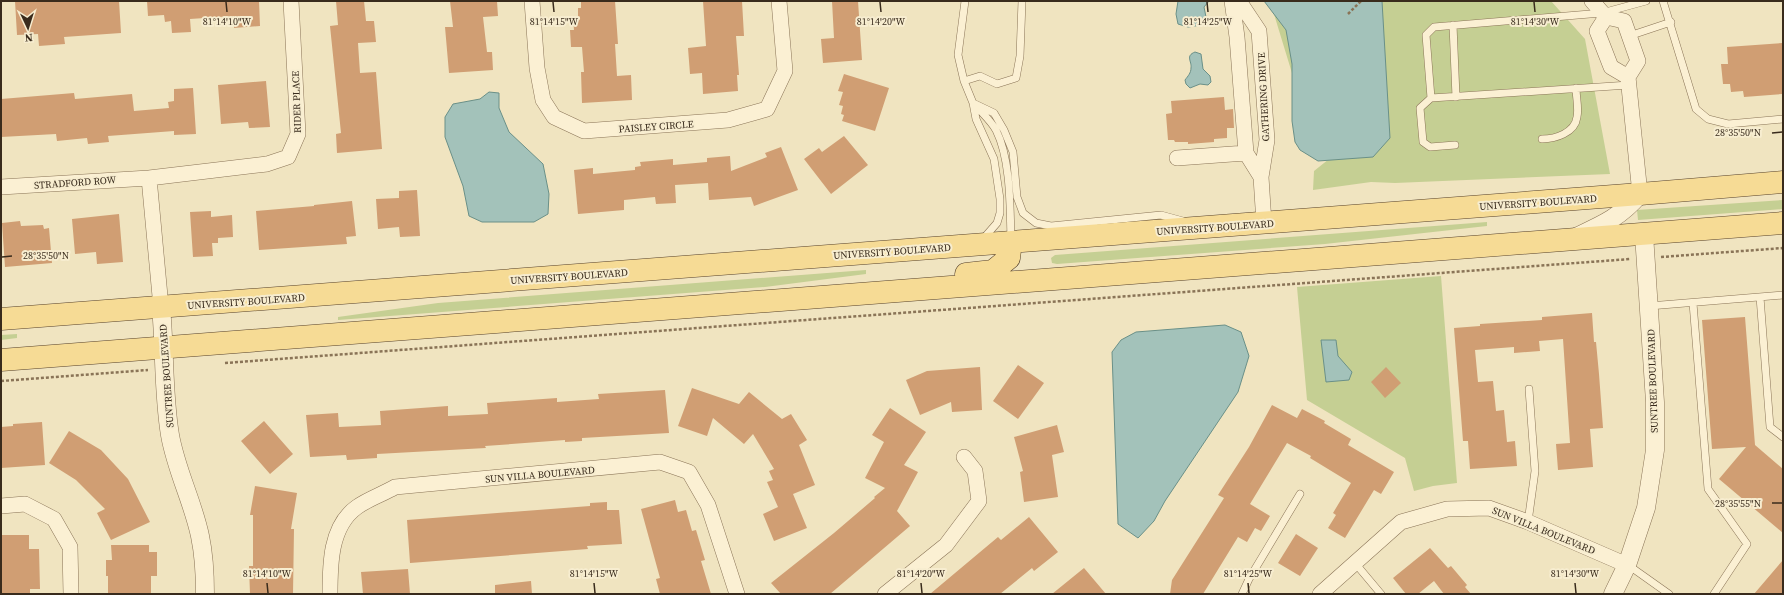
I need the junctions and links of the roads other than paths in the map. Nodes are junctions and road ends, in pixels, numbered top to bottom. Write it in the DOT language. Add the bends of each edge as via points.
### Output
graph roads {
  1 [pos="291,1"];
  2 [pos="532,1"];
  3 [pos="779,1"];
  4 [pos="965,1"];
  5 [pos="1022,1"];
  6 [pos="1232,1"];
  7 [pos="1239,1"];
  8 [pos="1592,1"];
  9 [pos="1646,1"];
  10 [pos="1663,1"];
  11 [pos="1604,15"];
  12 [pos="1671,22"];
  13 [pos="1453,25"];
  14 [pos="1629,36"];
  15 [pos="964,81"];
  16 [pos="1629,81"];
  17 [pos="1576,88"];
  18 [pos="1456,97"];
  19 [pos="1431,98"];
  20 [pos="973,103"];
  21 [pos="1783,119"];
  22 [pos="1542,140"];
  23 [pos="1455,145"];
  24 [pos="1246,153"];
  25 [pos="1176,158"];
  26 [pos="1261,177"];
  27 [pos="149,178"];
  28 [pos="1783,182"];
  29 [pos="1,187"];
  30 [pos="1640,194"];
  31 [pos="1264,223"];
  32 [pos="1783,223"];
  33 [pos="1207,227"];
  34 [pos="1644,234"];
  35 [pos="1572,239"];
  36 [pos="1011,242"];
  37 [pos="978,245"];
  38 [pos="1783,295"];
  39 [pos="1760,297"];
  40 [pos="803,298"];
  41 [pos="1693,303"];
  42 [pos="1649,306"];
  43 [pos="161,307"];
  44 [pos="1,319"];
  45 [pos="164,347"];
  46 [pos="1,360"];
  47 [pos="1529,389"];
  48 [pos="1783,437"];
  49 [pos="964,457"];
  50 [pos="1300,494"];
  51 [pos="1,506"];
  52 [pos="1528,522"];
  53 [pos="1355,562"];
  54 [pos="1627,565"];
  55 [pos="71,594"];
  56 [pos="205,594"];
  57 [pos="330,594"];
  58 [pos="737,594"];
  59 [pos="885,594"];
  60 [pos="1242,594"];
  61 [pos="1320,594"];
  62 [pos="1381,594"];
  63 [pos="1613,594"];
  64 [pos="1669,594"];
  65 [pos="1714,594"];
  1 -- 27 [label="street, RIDER PLACE" via="298,134 288,157 267,164"];
  2 -- 3 [label="street, PAISLEY CIRCLE" via="537,68 543,100 554,117 584,131 728,120 766,109 785,71"];
  4 -- 15 [label="lane" via="958,55"];
  5 -- 15 [label="lane" via="1020,56 1016,78 997,84 980,76"];
  6 -- 24 [label="street"];
  7 -- 26 [label="street, GATHERING DRIVE" via="1259,31 1267,140"];
  8 -- 11 [label="street"];
  9 -- 11 [label="lane"];
  10 -- 12 [label="lane"];
  11 -- 13 [label="lane"];
  11 -- 14 [label="street" via="1624,21"];
  11 -- 16 [label="street" via="1597,31 1611,67"];
  12 -- 14 [label="lane"];
  12 -- 21 [label="lane" via="1696,109 1708,119 1728,124"];
  13 -- 18 [label="lane"];
  13 -- 19 [label="lane" via="1434,27 1426,35"];
  14 -- 16 [label="street" via="1638,61"];
  15 -- 20 [label="lane"];
  16 -- 17 [label="lane"];
  16 -- 30 [label="street"];
  17 -- 18 [label="lane"];
  17 -- 22 [label="lane" via="1577,118 1570,130 1560,136"];
  18 -- 19 [label="lane"];
  19 -- 23 [label="lane" via="1420,108 1423,142 1430,147"];
  20 -- 33 [label="lane" via="994,113 1004,130 1013,152 1017,197 1023,212 1036,223 1051,226 1161,215"];
  20 -- 36 [label="lane" via="995,129 1002,150 1008,179"];
  20 -- 37 [label="lane" via="976,119 994,159 1000,199 1000,213 996,224"];
  24 -- 25 [label="street"];
  24 -- 26 [label="street"];
  26 -- 31 [label="street, GATHERING DRIVE"];
  27 -- 29 [label="street, STRADFORD ROW"];
  27 -- 43 [label="street, SUNTREE BOULEVARD"];
  28 -- 30 [label="main road, UNIVERSITY BOULEVARD"];
  30 -- 31 [label="main road, UNIVERSITY BOULEVARD"];
  30 -- 35 [label="street" via="1613,220"];
  31 -- 33 [label="main road, UNIVERSITY BOULEVARD"];
  32 -- 34 [label="main road"];
  33 -- 36 [label="main road, UNIVERSITY BOULEVARD"];
  34 -- 35 [label="main road"];
  34 -- 42 [label="street, SUNTREE BOULEVARD"];
  35 -- 40 [label="main road"];
  36 -- 37 [label="main road, UNIVERSITY BOULEVARD"];
  36 -- 40 [label="main road" via="1009,258 994,271"];
  37 -- 43 [label="main road, UNIVERSITY BOULEVARD"];
  38 -- 39 [label="lane"];
  39 -- 41 [label="lane"];
  39 -- 48 [label="lane" via="1770,427"];
  40 -- 45 [label="main road"];
  41 -- 42 [label="lane"];
  41 -- 65 [label="lane" via="1708,489 1747,544"];
  42 -- 54 [label="street, SUNTREE BOULEVARD" via="1655,450 1646,508"];
  43 -- 44 [label="main road, UNIVERSITY BOULEVARD"];
  43 -- 45 [label="street, SUNTREE BOULEVARD"];
  45 -- 46 [label="main road"];
  45 -- 56 [label="street, SUNTREE BOULEVARD" via="170,434 201,537"];
  47 -- 52 [label="lane" via="1535,471"];
  49 -- 59 [label="street" via="975,471 978,501 946,545"];
  50 -- 60 [label="lane"];
  51 -- 55 [label="street" via="25,504 54,519 70,547"];
  52 -- 53 [label="street, SUN VILLA BOULEVARD" via="1489,508 1447,509 1401,522"];
  52 -- 54 [label="street, SUN VILLA BOULEVARD"];
  53 -- 61 [label="street, SUN VILLA BOULEVARD"];
  53 -- 62 [label="lane"];
  54 -- 63 [label="street, SUNTREE BOULEVARD"];
  54 -- 64 [label="lane"];
  57 -- 58 [label="street, SUN VILLA BOULEVARD" via="330,558 342,521 357,507 395,488 660,462 689,472 708,505"];
}
